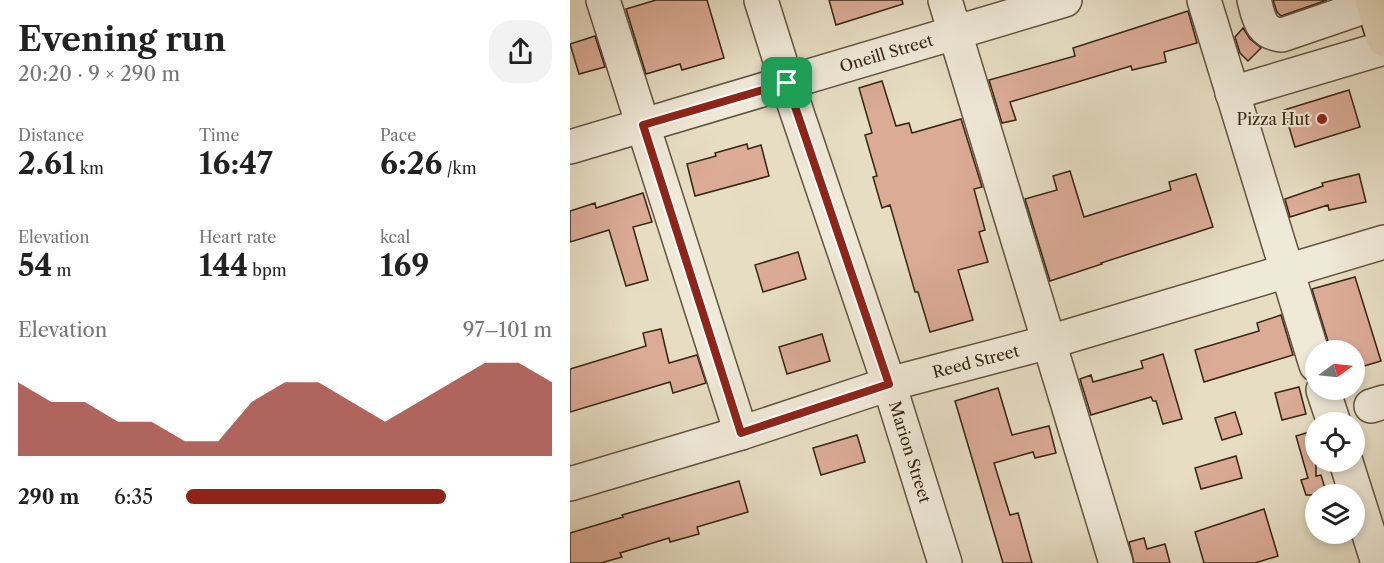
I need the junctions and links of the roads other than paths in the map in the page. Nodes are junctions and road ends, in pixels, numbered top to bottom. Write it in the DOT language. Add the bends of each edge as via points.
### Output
graph roads {
  1 [pos="603,0"];
  2 [pos="761,0"];
  3 [pos="945,0"];
  4 [pos="1065,0"];
  5 [pos="1204,0"];
  6 [pos="1254,0"];
  7 [pos="1373,2"];
  8 [pos="955,33"];
  9 [pos="1384,40"];
  10 [pos="1384,48"];
  11 [pos="787,83"];
  12 [pos="1232,93"];
  13 [pos="643,125"];
  14 [pos="570,147"];
  15 [pos="1383,245"];
  16 [pos="1286,272"];
  17 [pos="1308,340"];
  18 [pos="1049,342"];
  19 [pos="889,384"];
  20 [pos="741,433"];
  21 [pos="1349,472"];
  22 [pos="570,484"];
  23 [pos="945,563"];
  24 [pos="1116,563"];
  25 [pos="1378,563"];
  1 -- 13 [label="street"];
  2 -- 11 [label="street, Marion Street"];
  3 -- 8 [label="street"];
  4 -- 8 [label="street, Oneill Street"];
  5 -- 12 [label="street"];
  6 -- 7 [label="street" via="1261,25 1272,34 1282,35"];
  7 -- 9 [label="main road"];
  8 -- 11 [label="street, Oneill Street"];
  8 -- 18 [label="street"];
  10 -- 12 [label="street"];
  11 -- 13 [label="street, Oneill Street"];
  11 -- 19 [label="street, Marion Street"];
  12 -- 16 [label="street"];
  13 -- 14 [label="street, Oneill Street"];
  13 -- 20 [label="street"];
  15 -- 16 [label="street, Reed Street"];
  16 -- 17 [label="street"];
  16 -- 18 [label="street, Reed Street"];
  18 -- 19 [label="street, Reed Street"];
  18 -- 24 [label="street"];
  19 -- 20 [label="street, Reed Street"];
  19 -- 23 [label="street, Marion Street"];
  20 -- 22 [label="street, Reed Street"];
  21 -- 25 [label="street"];
}
